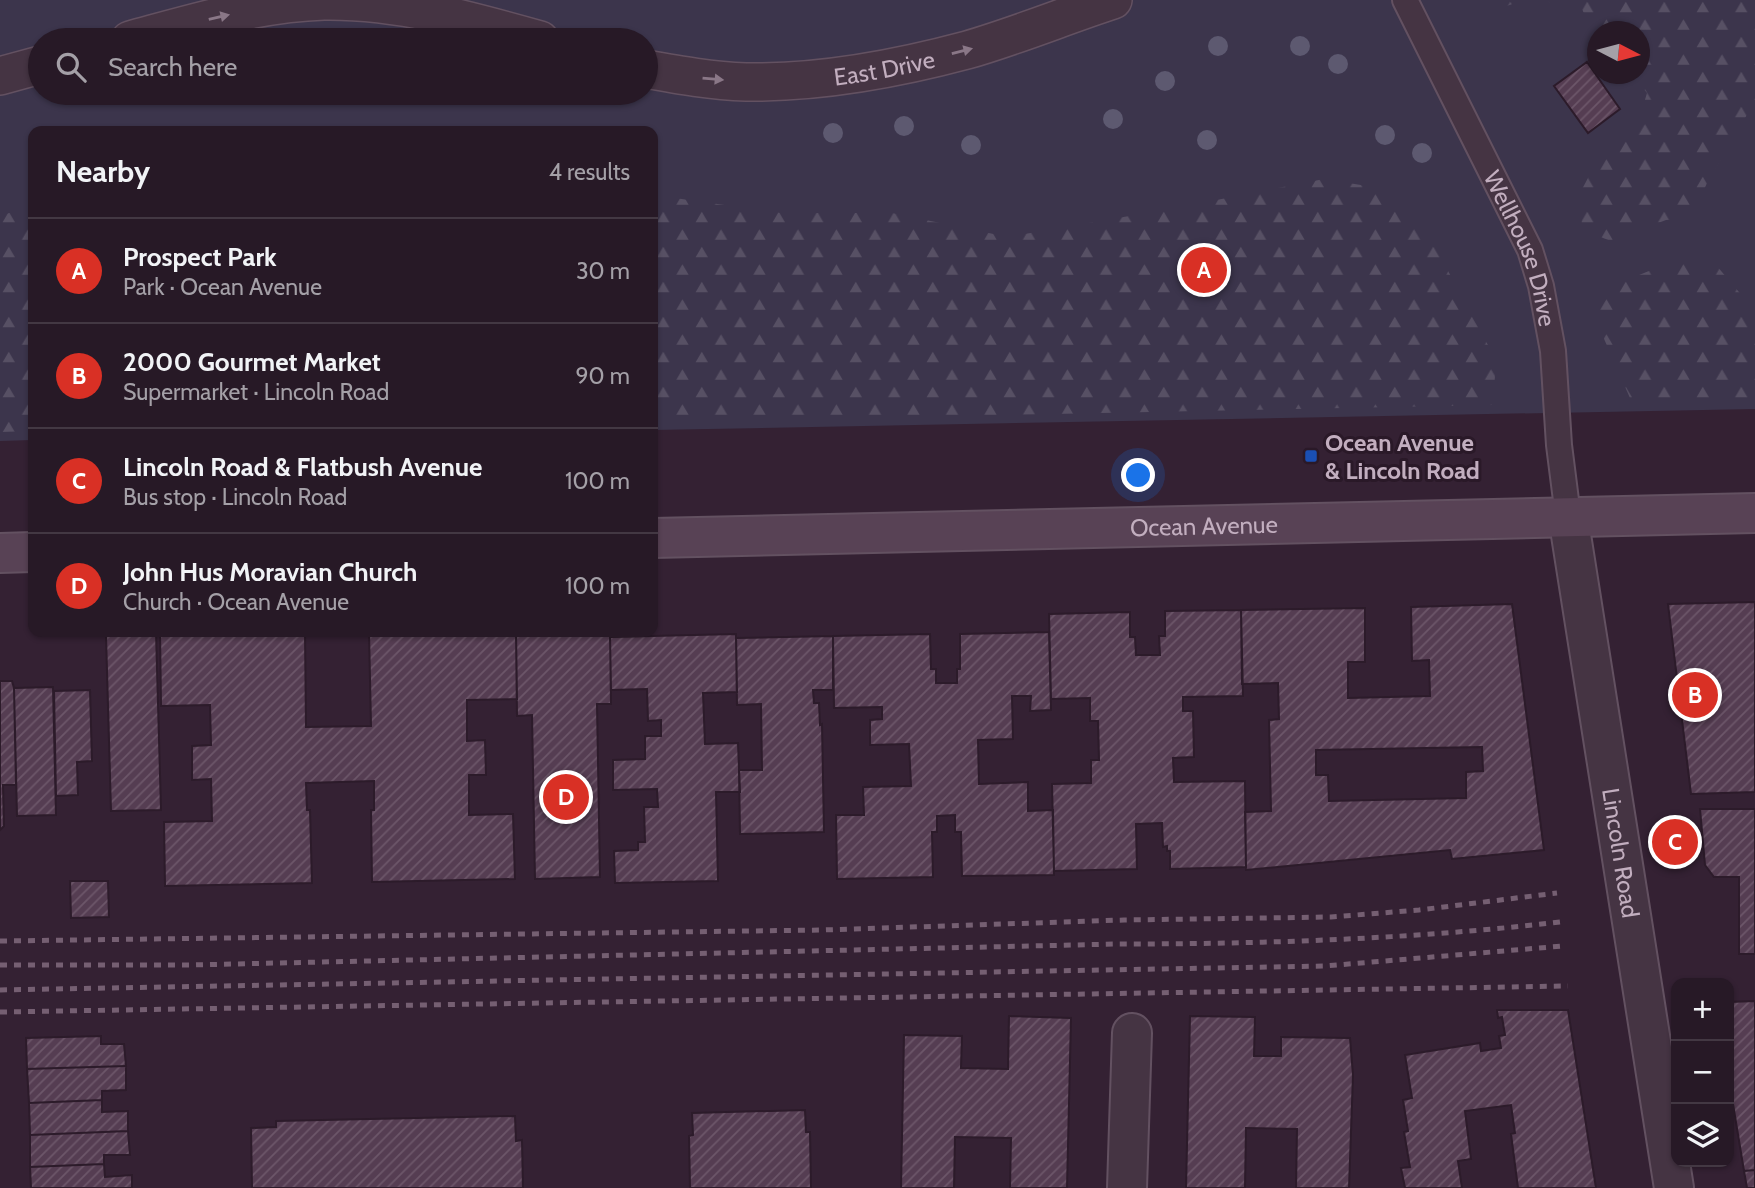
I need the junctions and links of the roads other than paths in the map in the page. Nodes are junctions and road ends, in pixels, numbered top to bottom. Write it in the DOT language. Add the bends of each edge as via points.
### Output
graph roads {
  1 [pos="1113,0"];
  2 [pos="1405,0"];
  3 [pos="179,28"];
  4 [pos="493,28"];
  5 [pos="28,68"];
  6 [pos="658,71"];
  7 [pos="0,76"];
  8 [pos="1755,513"];
  9 [pos="1569,516"];
  10 [pos="658,538"];
  11 [pos="28,552"];
  12 [pos="0,553"];
  13 [pos="1132,1033"];
  14 [pos="1127,1188"];
  15 [pos="1674,1188"];
  6 -- 1 [label="street, East Drive, one-way" via="779,82 868,71 967,50"];
  2 -- 9 [label="lane, Wellhouse Drive" via="1530,250 1553,351"];
  3 -- 4 [label="street, one-way" via="256,9 324,1 414,8"];
  5 -- 7 [label="street"];
  8 -- 9 [label="main road, Ocean Avenue"];
  9 -- 10 [label="main road, Ocean Avenue"];
  9 -- 15 [label="street, Lincoln Road"];
  11 -- 12 [label="main road"];
  13 -- 14 [label="street"];
}
